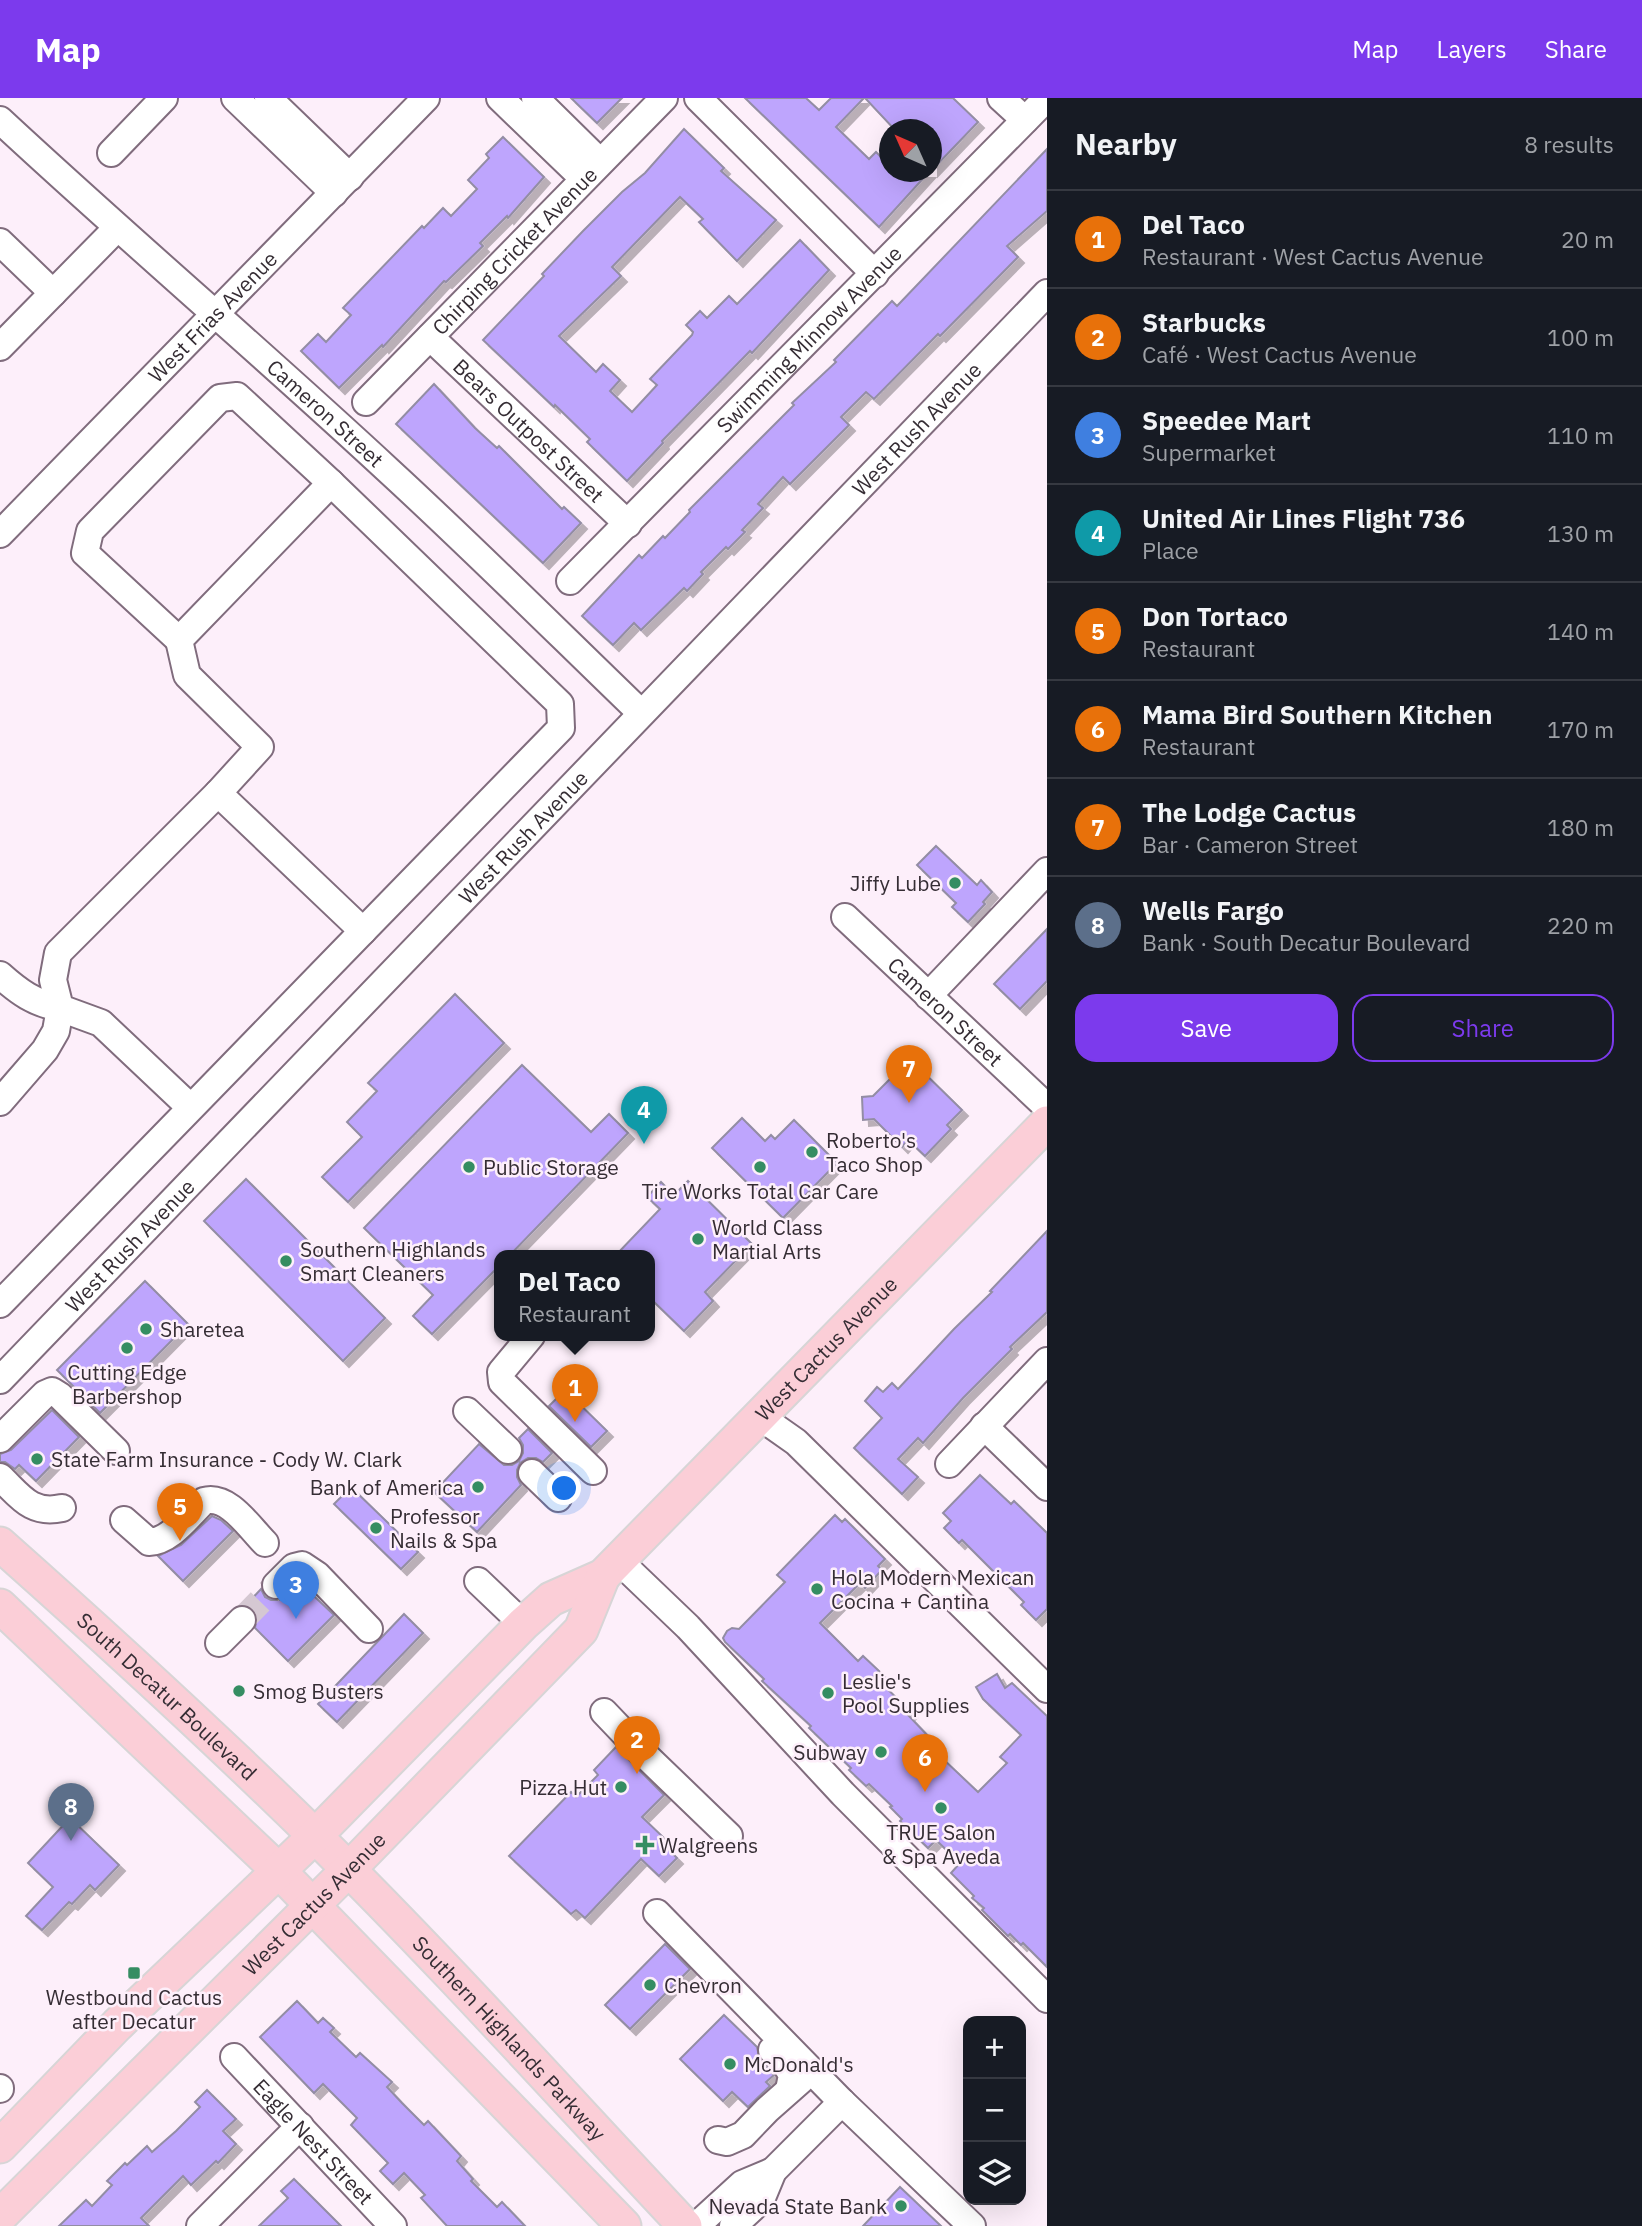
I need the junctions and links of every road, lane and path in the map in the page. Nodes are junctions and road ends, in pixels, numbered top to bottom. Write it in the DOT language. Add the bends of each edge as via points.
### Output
graph roads {
  1 [pos="164,98"];
  2 [pos="426,98"];
  3 [pos="500,98"];
  4 [pos="536,98"];
  5 [pos="664,98"];
  6 [pos="698,98"];
  7 [pos="1002,98"];
  8 [pos="1047,98"];
  9 [pos="254,102"];
  10 [pos="0,120"];
  11 [pos="1025,120"];
  12 [pos="546,126"];
  13 [pos="111,153"];
  14 [pos="592,171"];
  15 [pos="342,185"];
  16 [pos="117,228"];
  17 [pos="0,242"];
  18 [pos="875,274"];
  19 [pos="53,293"];
  20 [pos="1047,293"];
  21 [pos="216,314"];
  22 [pos="430,337"];
  23 [pos="0,347"];
  24 [pos="366,402"];
  25 [pos="331,483"];
  26 [pos="628,524"];
  27 [pos="0,534"];
  28 [pos="570,581"];
  29 [pos="178,640"];
  30 [pos="641,713"];
  31 [pos="218,793"];
  32 [pos="1047,872"];
  33 [pos="845,917"];
  34 [pos="363,931"];
  35 [pos="0,975"];
  36 [pos="928,996"];
  37 [pos="60,1008"];
  38 [pos="0,1101"];
  39 [pos="1047,1107"];
  40 [pos="191,1108"];
  41 [pos="1047,1123"];
  42 [pos="0,1304"];
  43 [pos="527,1341"];
  44 [pos="1047,1361"];
  45 [pos="0,1380"];
  46 [pos="467,1411"];
  47 [pos="759,1416"];
  48 [pos="984,1426"];
  49 [pos="0,1439"];
  50 [pos="508,1450"];
  51 [pos="116,1451"];
  52 [pos="949,1464"];
  53 [pos="593,1471"];
  54 [pos="532,1473"];
  55 [pos="0,1477"];
  56 [pos="1047,1487"];
  57 [pos="558,1498"];
  58 [pos="62,1508"];
  59 [pos="124,1520"];
  60 [pos="265,1543"];
  61 [pos="0,1544"];
  62 [pos="610,1568"];
  63 [pos="478,1581"];
  64 [pos="276,1585"];
  65 [pos="0,1606"];
  66 [pos="242,1620"];
  67 [pos="523,1624"];
  68 [pos="369,1629"];
  69 [pos="219,1643"];
  70 [pos="1047,1689"];
  71 [pos="604,1712"];
  72 [pos="729,1836"];
  73 [pos="331,1853"];
  74 [pos="296,1888"];
  75 [pos="657,1913"];
  76 [pos="698,1981"];
  77 [pos="1047,1999"];
  78 [pos="234,2057"];
  79 [pos="812,2071"];
  80 [pos="789,2090"];
  81 [pos="842,2102"];
  82 [pos="300,2126"];
  83 [pos="718,2140"];
  84 [pos="0,2146"];
  85 [pos="773,2171"];
  86 [pos="0,2216"];
  87 [pos="200,2226"];
  88 [pos="393,2226"];
  89 [pos="624,2226"];
  90 [pos="685,2226"];
  91 [pos="696,2226"];
  92 [pos="733,2226"];
  93 [pos="972,2226"];
  1 -- 13 [label="street"];
  2 -- 15 [label="street, West Frias Avenue"];
  3 -- 12 [label="street"];
  4 -- 12 [label="street"];
  5 -- 14 [label="street, Chirping Cricket Avenue"];
  6 -- 18 [label="street"];
  7 -- 11 [label="street"];
  8 -- 11 [label="street, Swimming Minnow Avenue"];
  9 -- 15 [label="street"];
  10 -- 16 [label="street, Cameron Street"];
  11 -- 18 [label="street, Swimming Minnow Avenue"];
  12 -- 14 [label="street"];
  14 -- 22 [label="street, Chirping Cricket Avenue"];
  15 -- 21 [label="street, West Frias Avenue"];
  16 -- 19 [label="street"];
  16 -- 21 [label="street, Cameron Street"];
  17 -- 19 [label="street"];
  18 -- 26 [label="street, Swimming Minnow Avenue"];
  19 -- 23 [label="street"];
  20 -- 30 [label="street, West Rush Avenue"];
  21 -- 27 [label="street, West Frias Avenue"];
  21 -- 30 [label="street, Cameron Street" via="390,472"];
  22 -- 24 [label="street, Chirping Cricket Avenue"];
  22 -- 26 [label="street, Bears Outpost Street"];
  25 -- 29 [label="street"];
  25 -- 29 [label="street" via="237,396 220,398 127,493 90,531 85,553"];
  25 -- 34 [label="street" via="561,704 561,728"];
  26 -- 28 [label="street, Swimming Minnow Avenue"];
  29 -- 31 [label="street" via="187,675 260,747"];
  30 -- 45 [label="street, West Rush Avenue"];
  31 -- 34 [label="street"];
  31 -- 37 [label="street" via="58,953 53,980"];
  32 -- 36 [label="street"];
  33 -- 36 [label="street, Cameron Street"];
  34 -- 40 [label="street"];
  35 -- 37 [label="street" via="24,996"];
  36 -- 39 [label="street, Cameron Street"];
  37 -- 38 [label="street" via="56,1031 45,1049"];
  37 -- 40 [label="street" via="101,1023"];
  40 -- 42 [label="street"];
  41 -- 47 [label="main road, West Cactus Avenue"];
  43 -- 53 [label="street" via="501,1372 502,1382"];
  44 -- 48 [label="street"];
  46 -- 50 [label="street"];
  47 -- 62 [label="main road, West Cactus Avenue"];
  47 -- 70 [label="street" via="796,1442"];
  48 -- 52 [label="street"];
  48 -- 56 [label="street"];
  49 -- 51 [label="street" via="52,1391"];
  54 -- 57 [label="street"];
  55 -- 58 [label="street" via="41,1511"];
  59 -- 60 [label="street" via="149,1542 158,1541 212,1499 226,1505"];
  61 -- 73 [label="main road, South Decatur Boulevard" via="141,1670"];
  62 -- 67 [label="main road, West Cactus Avenue" via="551,1599"];
  62 -- 73 [label="main road, West Cactus Avenue" via="582,1630"];
  62 -- 77 [label="street" via="688,1627 843,1794"];
  63 -- 67 [label="street"];
  64 -- 68 [label="street" via="302,1565"];
  65 -- 74 [label="main road"];
  66 -- 69 [label="street"];
  67 -- 73 [label="main road, West Cactus Avenue"];
  71 -- 72 [label="street"];
  73 -- 74 [label="main road, West Cactus Avenue"];
  73 -- 74 [label="main road, West Cactus Avenue"];
  73 -- 90 [label="main road, Southern Highlands Parkway"];
  74 -- 84 [label="main road, West Cactus Avenue" via="117,2025"];
  74 -- 86 [label="main road, West Cactus Avenue"];
  74 -- 89 [label="main road"];
  75 -- 79 [label="street"];
  76 -- 80 [label="street" via="785,2063 792,2075"];
  78 -- 82 [label="street, Eagle Nest Street"];
  79 -- 80 [label="street"];
  79 -- 81 [label="street"];
  80 -- 83 [label="street" via="743,2135 727,2142"];
  81 -- 85 [label="street"];
  81 -- 93 [label="street"];
  82 -- 87 [label="street"];
  82 -- 88 [label="street, Eagle Nest Street"];
  85 -- 91 [label="street" via="742,2184"];
  85 -- 92 [label="street" via="761,2200"];
}
